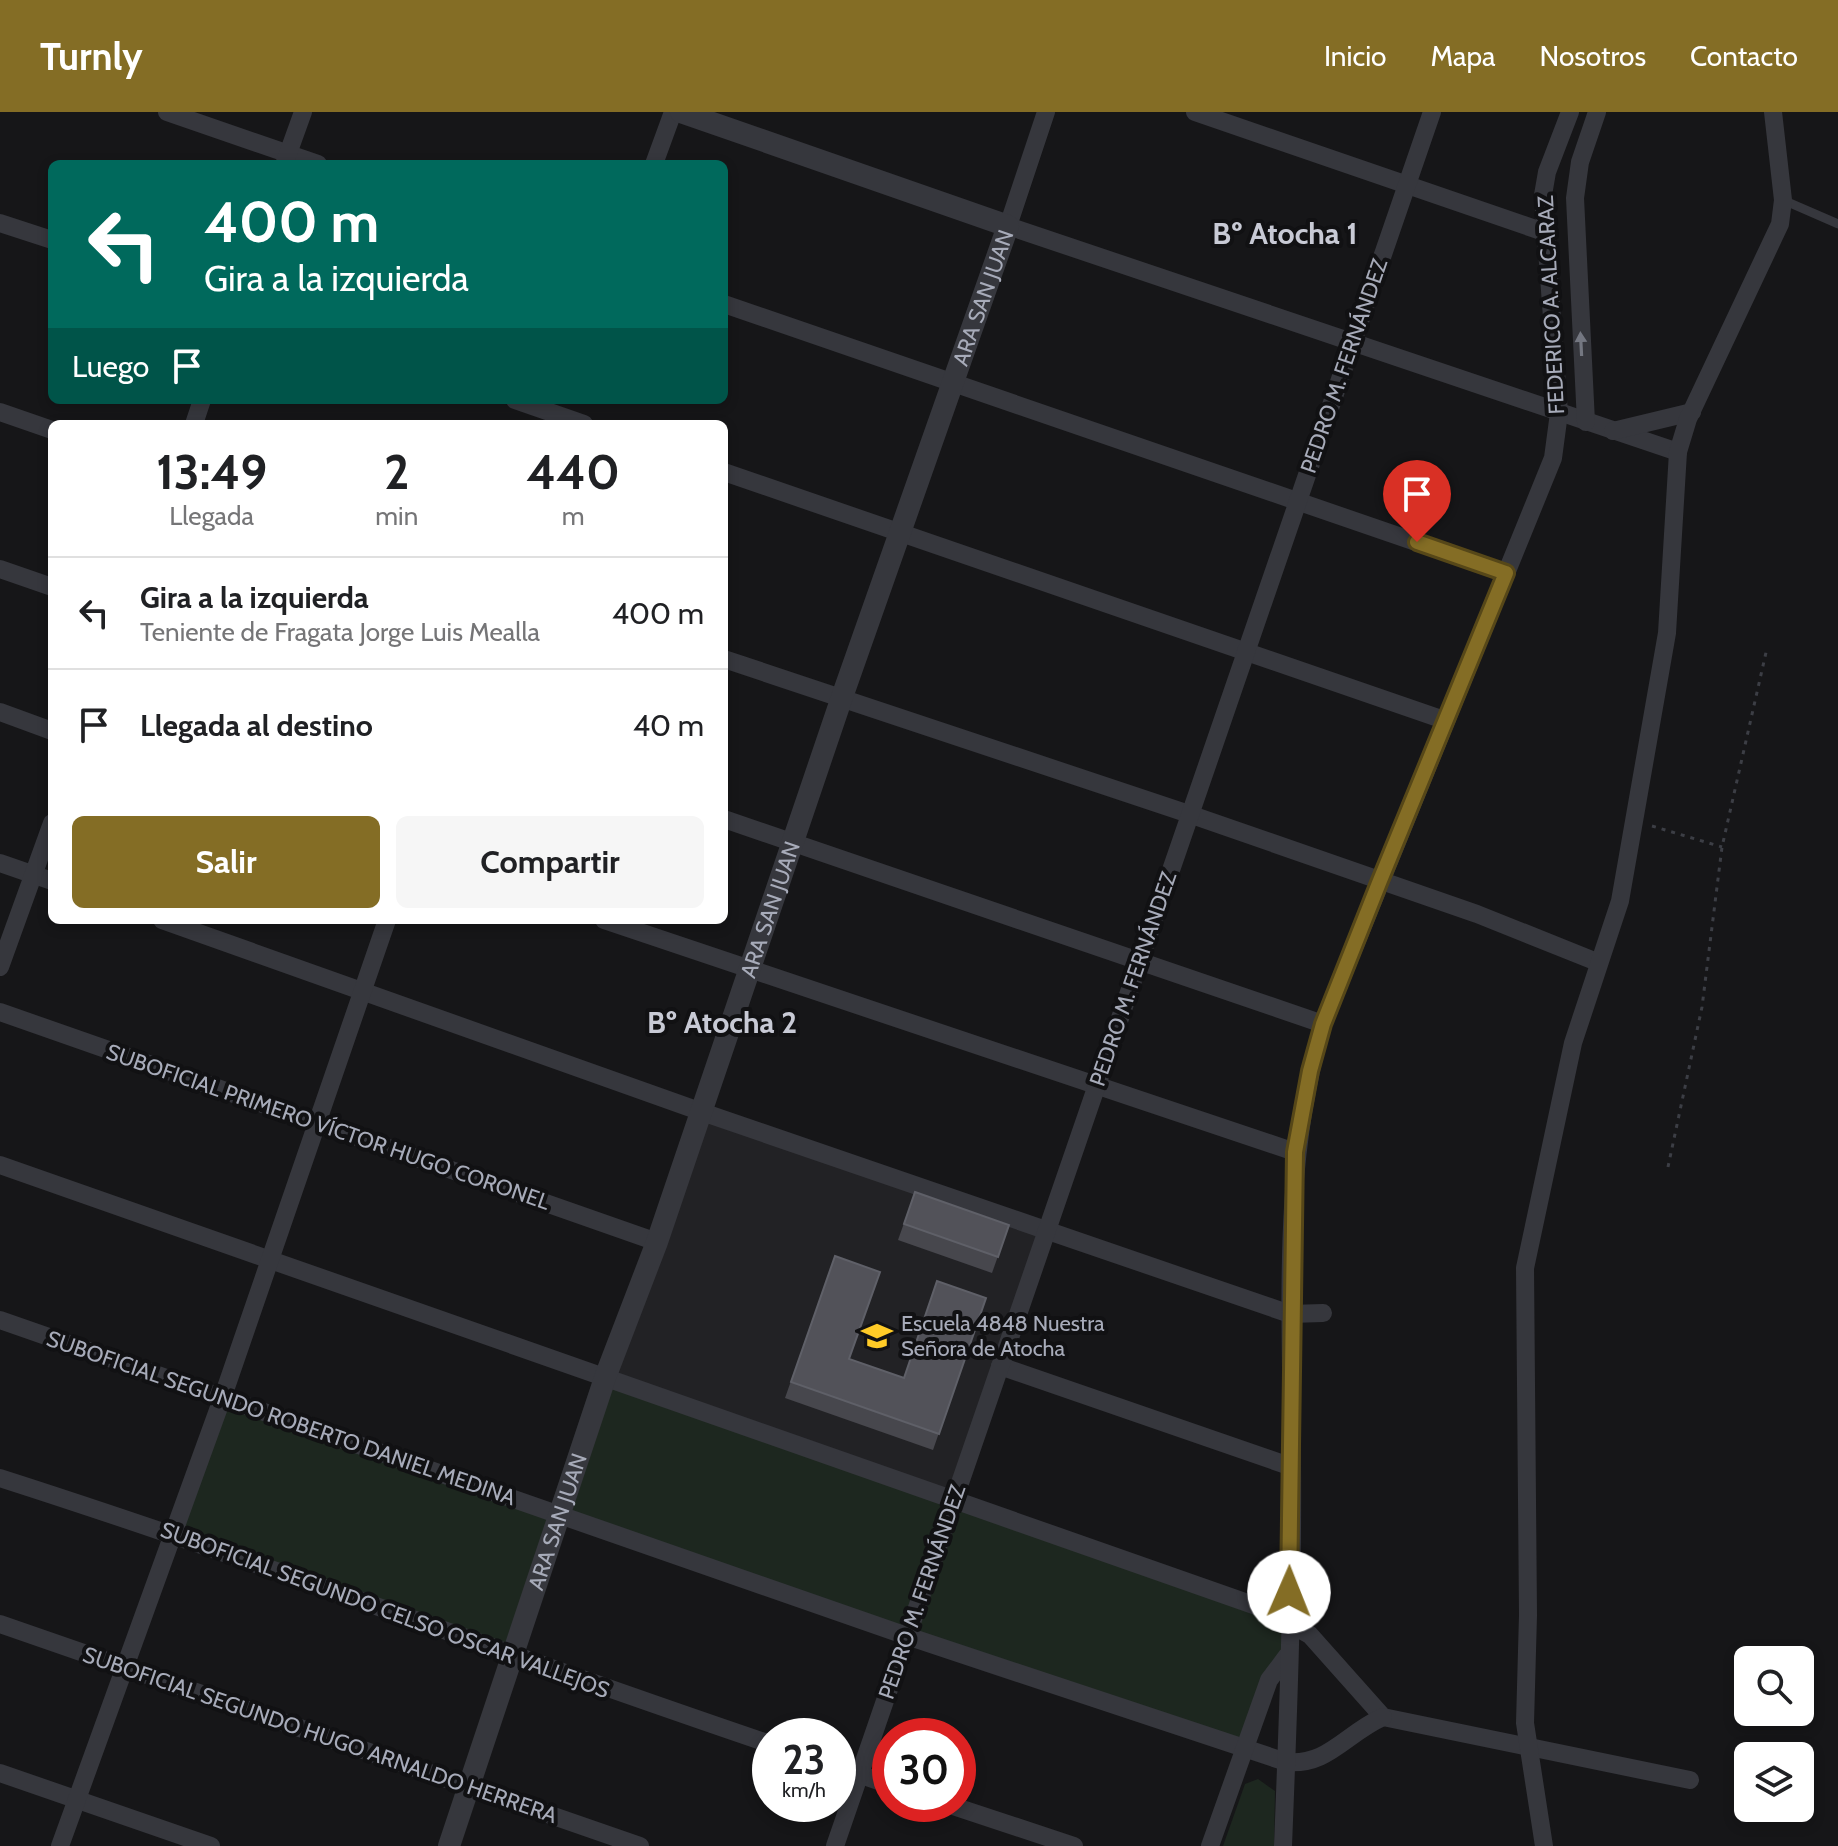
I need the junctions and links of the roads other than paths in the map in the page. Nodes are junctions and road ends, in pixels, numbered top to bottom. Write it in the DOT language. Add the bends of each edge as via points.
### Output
graph roads {
  1 [pos="167,112"];
  2 [pos="303,112"];
  3 [pos="673,112"];
  4 [pos="681,112"];
  5 [pos="1046,112"];
  6 [pos="1195,112"];
  7 [pos="1432,112"];
  8 [pos="1570,112"];
  9 [pos="1597,112"];
  10 [pos="1773,112"];
  11 [pos="286,159"];
  12 [pos="655,160"];
  13 [pos="1407,184"];
  14 [pos="1783,200"];
  15 [pos="0,223"];
  16 [pos="1838,224"];
  17 [pos="1008,226"];
  18 [pos="1544,232"];
  19 [pos="48,239"];
  20 [pos="728,305"];
  21 [pos="1352,343"];
  22 [pos="952,383"];
  23 [pos="529,404"];
  24 [pos="0,412"];
  25 [pos="1692,412"];
  26 [pos="1559,413"];
  27 [pos="564,414"];
  28 [pos="1586,422"];
  29 [pos="48,429"];
  30 [pos="1613,431"];
  31 [pos="1678,452"];
  32 [pos="728,473"];
  33 [pos="1298,501"];
  34 [pos="900,533"];
  35 [pos="0,569"];
  36 [pos="1506,573"];
  37 [pos="48,586"];
  38 [pos="1246,652"];
  39 [pos="728,660"];
  40 [pos="842,697"];
  41 [pos="0,712"];
  42 [pos="1444,720"];
  43 [pos="48,730"];
  44 [pos="1189,814"];
  45 [pos="728,820"];
  46 [pos="48,834"];
  47 [pos="792,843"];
  48 [pos="0,863"];
  49 [pos="33,875"];
  50 [pos="48,880"];
  51 [pos="1379,883"];
  52 [pos="173,924"];
  53 [pos="386,924"];
  54 [pos="616,924"];
  55 [pos="1140,960"];
  56 [pos="1597,962"];
  57 [pos="0,967"];
  58 [pos="750,969"];
  59 [pos="361,990"];
  60 [pos="0,1012"];
  61 [pos="1323,1024"];
  62 [pos="1096,1086"];
  63 [pos="702,1112"];
  64 [pos="316,1121"];
  65 [pos="1295,1152"];
  66 [pos="0,1165"];
  67 [pos="1048,1229"];
  68 [pos="657,1242"];
  69 [pos="269,1258"];
  70 [pos="1323,1313"];
  71 [pos="1290,1314"];
  72 [pos="0,1320"];
  73 [pos="1000,1366"];
  74 [pos="606,1375"];
  75 [pos="222,1399"];
  76 [pos="1292,1467"];
  77 [pos="0,1478"];
  78 [pos="954,1500"];
  79 [pos="560,1515"];
  80 [pos="174,1534"];
  81 [pos="0,1624"];
  82 [pos="1288,1624"];
  83 [pos="907,1636"];
  84 [pos="1287,1656"];
  85 [pos="514,1658"];
  86 [pos="123,1668"];
  87 [pos="1383,1717"];
  88 [pos="752,1738"];
  89 [pos="1527,1747"];
  90 [pos="1244,1748"];
  91 [pos="1286,1762"];
  92 [pos="0,1773"];
  93 [pos="856,1774"];
  94 [pos="859,1775"];
  95 [pos="872,1779"];
  96 [pos="1690,1780"];
  97 [pos="469,1787"];
  98 [pos="77,1799"];
  99 [pos="976,1814"];
  100 [pos="60,1846"];
  101 [pos="211,1846"];
  102 [pos="449,1846"];
  103 [pos="640,1846"];
  104 [pos="835,1846"];
  105 [pos="1074,1846"];
  106 [pos="1210,1846"];
  107 [pos="1283,1846"];
  108 [pos="1544,1846"];
  1 -- 11 [label="street"];
  2 -- 11 [label="street"];
  3 -- 12 [label="street"];
  4 -- 17 [label="street"];
  5 -- 17 [label="street, ARA SAN JUAN"];
  6 -- 13 [label="street"];
  7 -- 13 [label="street, PEDRO M. FERNÁNDEZ"];
  8 -- 18 [label="street, FEDERICO A. ALCARAZ" via="1547,172"];
  28 -- 9 [label="street, one-way" via="1575,198 1580,162"];
  10 -- 14 [label="street"];
  13 -- 18 [label="street"];
  13 -- 21 [label="street, PEDRO M. FERNÁNDEZ"];
  14 -- 16 [label="lane"];
  14 -- 25 [label="street" via="1780,224 1754,286"];
  15 -- 19 [label="street"];
  17 -- 21 [label="street"];
  17 -- 22 [label="street, ARA SAN JUAN"];
  18 -- 26 [label="street, FEDERICO A. ALCARAZ"];
  20 -- 22 [label="street"];
  21 -- 26 [label="street"];
  21 -- 33 [label="street, PEDRO M. FERNÁNDEZ"];
  22 -- 33 [label="street"];
  22 -- 34 [label="street, ARA SAN JUAN"];
  23 -- 27 [label="street"];
  24 -- 29 [label="street"];
  25 -- 30 [label="street"];
  25 -- 31 [label="street"];
  26 -- 28 [label="street"];
  26 -- 36 [label="street, FEDERICO A. ALCARAZ" via="1553,458"];
  28 -- 30 [label="street"];
  30 -- 31 [label="street"];
  31 -- 56 [label="street" via="1667,633 1620,901"];
  32 -- 34 [label="street"];
  33 -- 36 [label="street"];
  33 -- 38 [label="street, PEDRO M. FERNÁNDEZ"];
  34 -- 38 [label="street"];
  34 -- 40 [label="street, ARA SAN JUAN"];
  35 -- 37 [label="street"];
  36 -- 42 [label="street, FEDERICO A. ALCARAZ"];
  38 -- 42 [label="street"];
  38 -- 44 [label="street, PEDRO M. FERNÁNDEZ"];
  39 -- 40 [label="street"];
  40 -- 44 [label="street"];
  40 -- 47 [label="street, ARA SAN JUAN"];
  41 -- 43 [label="street"];
  42 -- 51 [label="street, FEDERICO A. ALCARAZ"];
  44 -- 51 [label="street"];
  44 -- 55 [label="street, PEDRO M. FERNÁNDEZ"];
  45 -- 47 [label="street"];
  46 -- 49 [label="street"];
  47 -- 55 [label="street"];
  47 -- 58 [label="street, ARA SAN JUAN"];
  48 -- 49 [label="street"];
  49 -- 50 [label="street"];
  49 -- 57 [label="street"];
  51 -- 56 [label="street" via="1477,914"];
  51 -- 61 [label="street, FEDERICO A. ALCARAZ"];
  52 -- 59 [label="street"];
  53 -- 59 [label="street"];
  54 -- 58 [label="street"];
  55 -- 61 [label="street"];
  55 -- 62 [label="street, PEDRO M. FERNÁNDEZ"];
  56 -- 89 [label="street" via="1563,1083 1525,1268"];
  58 -- 62 [label="street"];
  58 -- 63 [label="street, ARA SAN JUAN"];
  59 -- 63 [label="street"];
  59 -- 64 [label="street"];
  60 -- 64 [label="street, SUBOFICIAL PRIMERO VÍCTOR HUGO CORONEL"];
  61 -- 65 [label="street, FEDERICO A. ALCARAZ"];
  62 -- 65 [label="street"];
  62 -- 67 [label="street, PEDRO M. FERNÁNDEZ"];
  63 -- 67 [label="street"];
  63 -- 68 [label="street, ARA SAN JUAN"];
  64 -- 68 [label="street, SUBOFICIAL PRIMERO VÍCTOR HUGO CORONEL"];
  64 -- 69 [label="street"];
  65 -- 71 [label="street, FEDERICO A. ALCARAZ"];
  66 -- 69 [label="street"];
  67 -- 71 [label="street"];
  67 -- 73 [label="street, PEDRO M. FERNÁNDEZ"];
  68 -- 74 [label="street, ARA SAN JUAN"];
  69 -- 74 [label="street"];
  69 -- 75 [label="street"];
  70 -- 71 [label="street"];
  71 -- 76 [label="street, FEDERICO A. ALCARAZ"];
  72 -- 75 [label="street, SUBOFICIAL SEGUNDO ROBERTO DANIEL MEDINA"];
  73 -- 76 [label="street"];
  73 -- 78 [label="street, PEDRO M. FERNÁNDEZ"];
  74 -- 78 [label="street"];
  74 -- 79 [label="street, ARA SAN JUAN"];
  75 -- 79 [label="street, SUBOFICIAL SEGUNDO ROBERTO DANIEL MEDINA"];
  75 -- 80 [label="street"];
  76 -- 82 [label="street, FEDERICO A. ALCARAZ"];
  77 -- 80 [label="street, SUBOFICIAL SEGUNDO CELSO OSCAR VALLEJOS"];
  78 -- 82 [label="street" via="1259,1607"];
  78 -- 83 [label="street, PEDRO M. FERNÁNDEZ"];
  79 -- 83 [label="street, SUBOFICIAL SEGUNDO ROBERTO DANIEL MEDINA"];
  79 -- 85 [label="street, ARA SAN JUAN"];
  80 -- 85 [label="street, SUBOFICIAL SEGUNDO CELSO OSCAR VALLEJOS"];
  80 -- 86 [label="street"];
  81 -- 86 [label="street, SUBOFICIAL SEGUNDO HUGO ARNALDO HERRERA"];
  82 -- 84 [label="street, FEDERICO A. ALCARAZ"];
  82 -- 87 [label="street" via="1328,1651"];
  83 -- 90 [label="street, SUBOFICIAL SEGUNDO ROBERTO DANIEL MEDINA"];
  83 -- 94 [label="street, PEDRO M. FERNÁNDEZ"];
  84 -- 90 [label="street" via="1269,1680"];
  84 -- 91 [label="street, FEDERICO A. ALCARAZ"];
  85 -- 88 [label="street, SUBOFICIAL SEGUNDO CELSO OSCAR VALLEJOS"];
  85 -- 97 [label="street, ARA SAN JUAN"];
  86 -- 97 [label="street, SUBOFICIAL SEGUNDO HUGO ARNALDO HERRERA"];
  86 -- 98 [label="street"];
  87 -- 89 [label="street"];
  87 -- 91 [label="street" via="1314,1762"];
  89 -- 96 [label="street"];
  89 -- 108 [label="street"];
  90 -- 91 [label="street, SUBOFICIAL SEGUNDO ROBERTO DANIEL MEDINA"];
  90 -- 106 [label="street"];
  91 -- 107 [label="street, FEDERICO A. ALCARAZ"];
  92 -- 98 [label="street"];
  93 -- 94 [label="street"];
  94 -- 95 [label="street"];
  94 -- 104 [label="street, PEDRO M. FERNÁNDEZ"];
  97 -- 102 [label="street, ARA SAN JUAN"];
  97 -- 103 [label="street, SUBOFICIAL SEGUNDO HUGO ARNALDO HERRERA"];
  98 -- 100 [label="street"];
  98 -- 101 [label="street"];
  99 -- 105 [label="street"];
}
